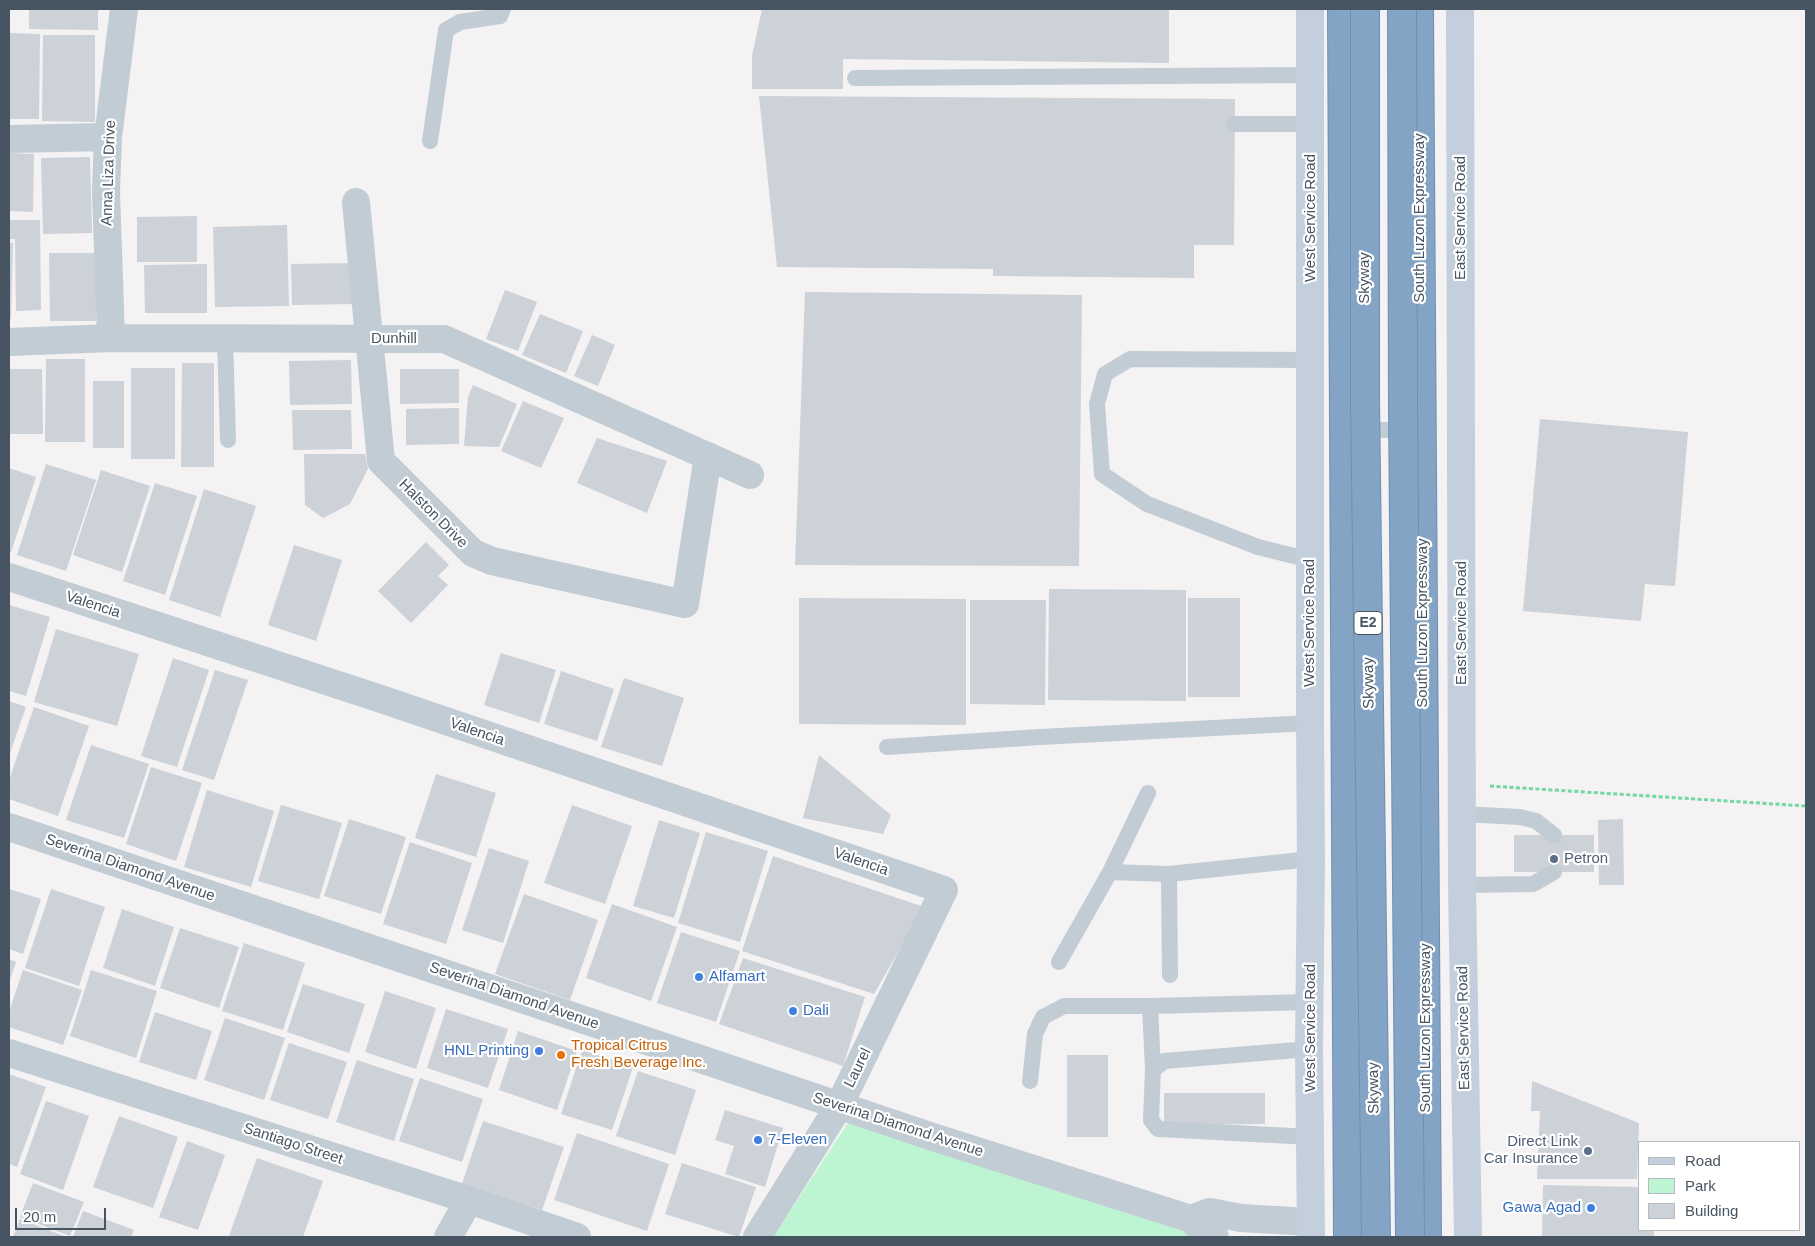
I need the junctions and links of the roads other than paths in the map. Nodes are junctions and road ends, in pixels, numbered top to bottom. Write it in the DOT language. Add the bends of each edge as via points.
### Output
graph roads {
  1 [pos="124,9"];
  2 [pos="503,9"];
  3 [pos="1310,9"];
  4 [pos="1342,9"];
  5 [pos="1365,9"];
  6 [pos="1402,9"];
  7 [pos="1419,9"];
  8 [pos="1460,9"];
  9 [pos="1311,75"];
  10 [pos="856,78"];
  11 [pos="1235,124"];
  12 [pos="1311,124"];
  13 [pos="108,137"];
  14 [pos="9,139"];
  15 [pos="430,142"];
  16 [pos="356,202"];
  17 [pos="111,338"];
  18 [pos="225,338"];
  19 [pos="369,339"];
  20 [pos="9,342"];
  21 [pos="1310,360"];
  22 [pos="1343,430"];
  23 [pos="1422,431"];
  24 [pos="228,440"];
  25 [pos="708,456"];
  26 [pos="750,475"];
  27 [pos="1310,560"];
  28 [pos="9,578"];
  29 [pos="1310,723"];
  30 [pos="887,747"];
  31 [pos="1148,793"];
  32 [pos="1462,814"];
  33 [pos="9,827"];
  34 [pos="1554,835"];
  35 [pos="1311,859"];
  36 [pos="1110,872"];
  37 [pos="1554,872"];
  38 [pos="1169,874"];
  39 [pos="1462,885"];
  40 [pos="944,890"];
  41 [pos="1059,962"];
  42 [pos="1170,975"];
  43 [pos="1310,1002"];
  44 [pos="1150,1006"];
  45 [pos="1309,1049"];
  46 [pos="9,1053"];
  47 [pos="1153,1070"];
  48 [pos="1030,1081"];
  49 [pos="839,1106"];
  50 [pos="1311,1137"];
  51 [pos="469,1200"];
  52 [pos="1191,1219"];
  53 [pos="1311,1230"];
  54 [pos="448,1237"];
  55 [pos="577,1237"];
  56 [pos="757,1237"];
  57 [pos="1215,1237"];
  58 [pos="1348,1237"];
  59 [pos="1376,1237"];
  60 [pos="1410,1237"];
  61 [pos="1427,1237"];
  62 [pos="1468,1237"];
  1 -- 13 [label="street, Anna Liza Drive"];
  2 -- 15 [label="lane" via="500,16 460,22 446,30"];
  3 -- 9 [label="main road, West Service Road"];
  4 -- 22 [label="highway, E2"];
  5 -- 59 [label="highway, Skyway / E2, bridge" via="1366,400"];
  6 -- 60 [label="highway, bridge"];
  7 -- 23 [label="highway, South Luzon Expressway"];
  8 -- 32 [label="main road, East Service Road"];
  9 -- 10 [label="lane"];
  9 -- 12 [label="main road, West Service Road"];
  11 -- 12 [label="lane"];
  12 -- 21 [label="main road, West Service Road"];
  13 -- 14 [label="street"];
  13 -- 17 [label="street, Anna Liza Drive" via="106,192"];
  16 -- 19 [label="street, Halston Drive"];
  17 -- 18 [label="street, Dunhill"];
  17 -- 20 [label="street, Dunhill"];
  18 -- 19 [label="street, Dunhill"];
  18 -- 24 [label="lane"];
  19 -- 25 [label="street, Dunhill" via="444,339"];
  19 -- 25 [label="street, Halston Drive" via="381,461 473,553 492,562 685,604"];
  21 -- 27 [label="main road, West Service Road"];
  21 -- 27 [label="lane" via="1130,359 1104,374 1097,404 1102,474 1147,504 1258,547"];
  22 -- 23 [label="lane"];
  22 -- 58 [label="highway, E2"];
  23 -- 61 [label="highway, South Luzon Expressway"];
  25 -- 26 [label="street, Dunhill"];
  27 -- 29 [label="main road, West Service Road"];
  28 -- 40 [label="street, Valencia" via="391,702"];
  29 -- 30 [label="lane"];
  29 -- 35 [label="main road, West Service Road"];
  31 -- 36 [label="lane"];
  32 -- 34 [label="lane" via="1520,817 1536,821"];
  32 -- 39 [label="main road, East Service Road"];
  33 -- 49 [label="street, Severina Diamond Avenue"];
  35 -- 38 [label="lane"];
  35 -- 43 [label="main road, West Service Road"];
  36 -- 38 [label="lane"];
  36 -- 41 [label="lane"];
  37 -- 39 [label="lane" via="1534,884"];
  38 -- 42 [label="lane"];
  39 -- 62 [label="main road, East Service Road"];
  40 -- 49 [label="street, Laurel"];
  43 -- 44 [label="lane"];
  43 -- 45 [label="main road, West Service Road"];
  44 -- 47 [label="lane"];
  44 -- 48 [label="lane" via="1064,1006 1043,1017 1035,1034"];
  45 -- 47 [label="lane" via="1164,1061"];
  45 -- 50 [label="main road, West Service Road"];
  46 -- 51 [label="street, Santiago Street"];
  47 -- 50 [label="lane" via="1151,1120 1158,1129"];
  49 -- 52 [label="street, Severina Diamond Avenue"];
  49 -- 56 [label="street, Laurel"];
  50 -- 53 [label="main road, West Service Road"];
  51 -- 54 [label="street"];
  51 -- 55 [label="street, Santiago Street"];
  52 -- 53 [label="street" via="1210,1212"];
  52 -- 57 [label="street, Severina Diamond Avenue" via="1208,1236"];
}
